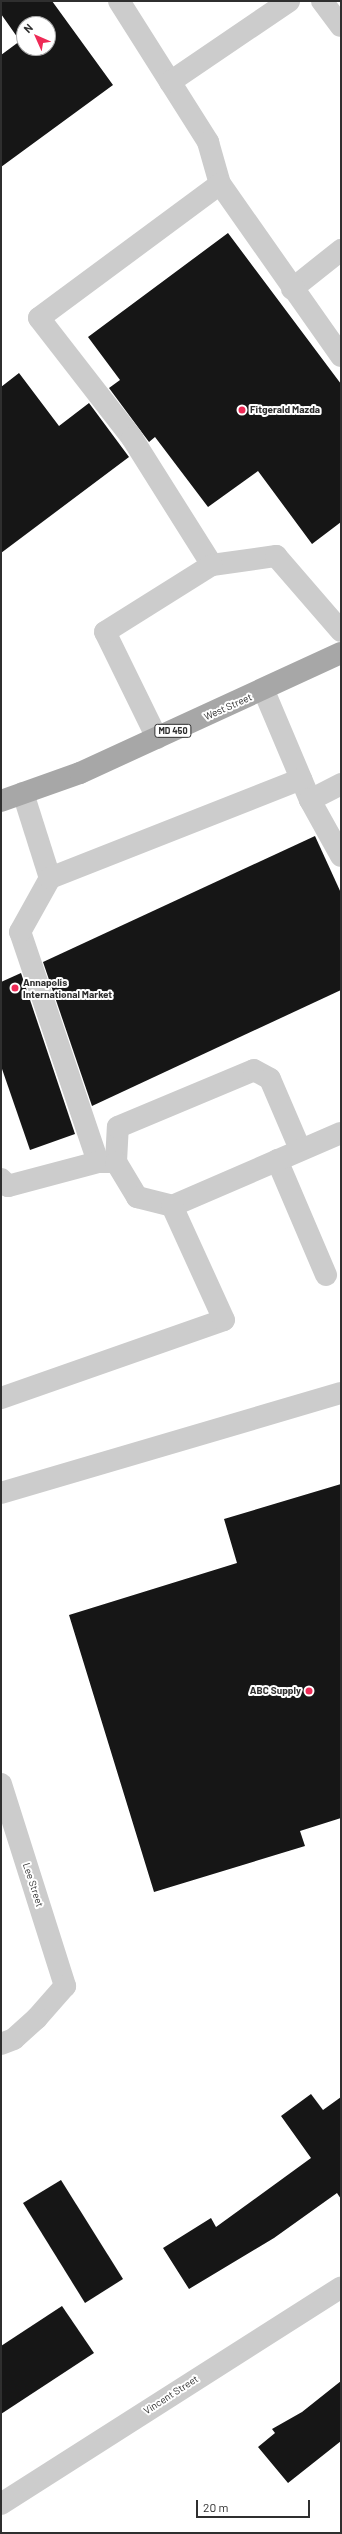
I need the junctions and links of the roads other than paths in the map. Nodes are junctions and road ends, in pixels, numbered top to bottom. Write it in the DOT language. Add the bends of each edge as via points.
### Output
graph roads {
  1 [pos="119,1"];
  2 [pos="289,1"];
  3 [pos="322,1"];
  4 [pos="341,26"];
  5 [pos="170,82"];
  6 [pos="220,184"];
  7 [pos="341,250"];
  8 [pos="292,289"];
  9 [pos="341,356"];
  10 [pos="212,565"];
  11 [pos="341,631"];
  12 [pos="341,652"];
  13 [pos="264,691"];
  14 [pos="157,738"];
  15 [pos="302,779"];
  16 [pos="341,784"];
  17 [pos="23,793"];
  18 [pos="310,800"];
  19 [pos="1,801"];
  20 [pos="341,856"];
  21 [pos="50,878"];
  22 [pos="341,1133"];
  23 [pos="300,1149"];
  24 [pos="277,1160"];
  25 [pos="107,1162"];
  26 [pos="1,1179"];
  27 [pos="172,1206"];
  28 [pos="326,1276"];
  29 [pos="341,1393"];
  30 [pos="1,1398"];
  31 [pos="1,1494"];
  32 [pos="1,1784"];
  33 [pos="1,2044"];
  34 [pos="341,2287"];
  35 [pos="1,2504"];
  1 -- 5 [label="street"];
  2 -- 5 [label="street"];
  3 -- 4 [label="street"];
  5 -- 6 [label="street" via="208,142"];
  6 -- 8 [label="street"];
  6 -- 10 [label="street" via="38,318 132,438"];
  7 -- 8 [label="street"];
  8 -- 9 [label="street"];
  10 -- 11 [label="street" via="276,556"];
  10 -- 14 [label="street" via="105,632"];
  12 -- 13 [label="main road, West Street / MD 450"];
  13 -- 14 [label="main road, West Street / MD 450"];
  13 -- 15 [label="street"];
  14 -- 17 [label="main road, West Street / MD 450"];
  15 -- 18 [label="street"];
  15 -- 21 [label="street"];
  16 -- 18 [label="street"];
  17 -- 19 [label="main road, West Street / MD 450"];
  17 -- 21 [label="street"];
  18 -- 20 [label="street"];
  21 -- 25 [label="street" via="20,932"];
  22 -- 23 [label="street"];
  23 -- 24 [label="street"];
  23 -- 25 [label="street" via="270,1079 254,1070 118,1127"];
  24 -- 27 [label="street"];
  24 -- 28 [label="street"];
  25 -- 26 [label="street" via="8,1186"];
  25 -- 27 [label="street" via="137,1197"];
  27 -- 30 [label="street" via="224,1320"];
  29 -- 31 [label="street"];
  32 -- 33 [label="street, Lee Street" via="65,1986 37,2018 14,2039"];
  34 -- 35 [label="street, Vincent Street"];
}
